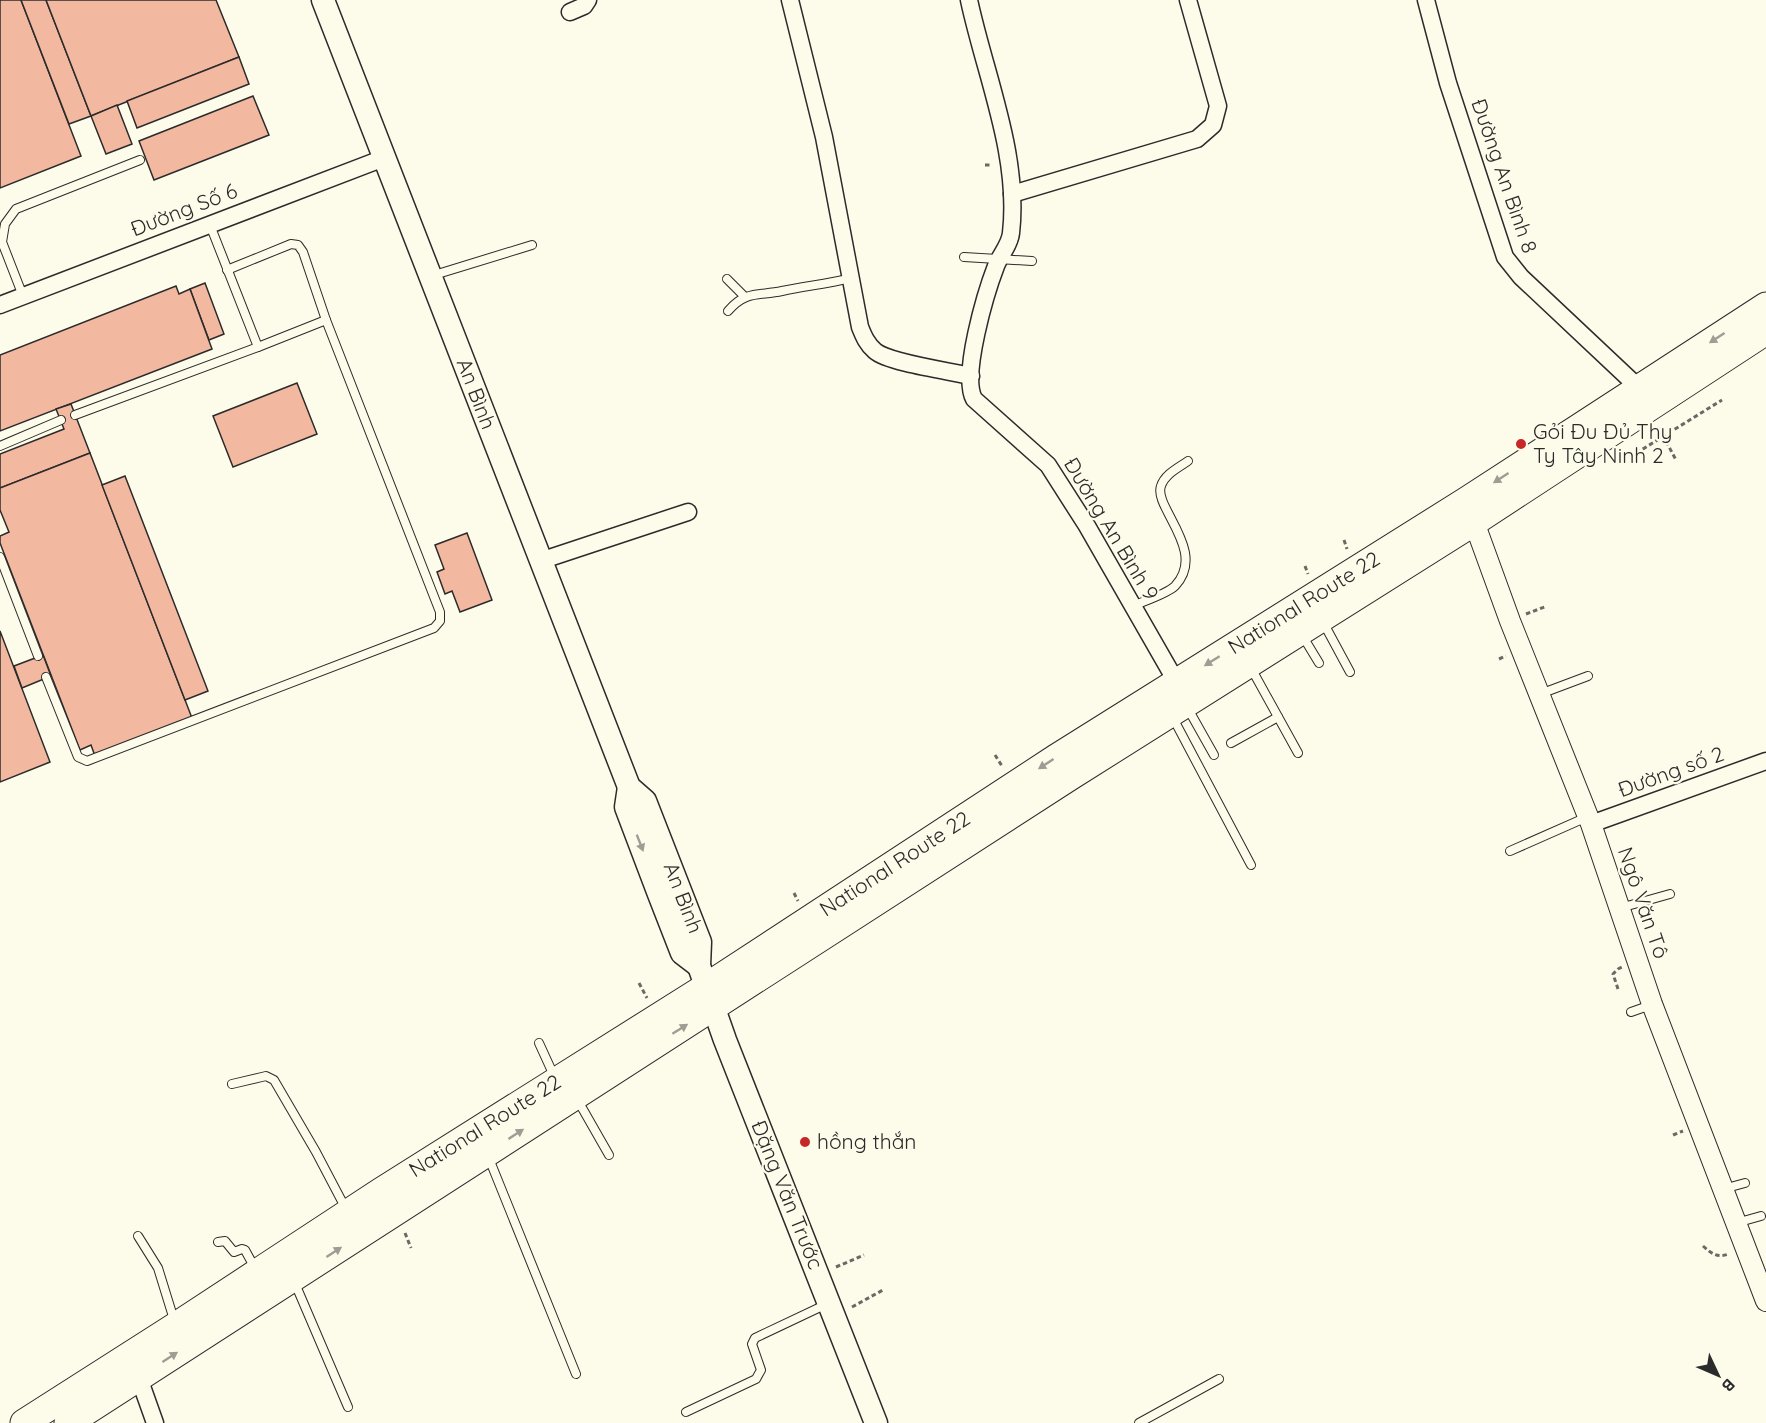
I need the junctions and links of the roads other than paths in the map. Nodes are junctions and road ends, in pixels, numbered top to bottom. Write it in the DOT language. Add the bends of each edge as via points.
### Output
graph roads {
  1 [pos="323,0"];
  2 [pos="588,0"];
  3 [pos="790,0"];
  4 [pos="969,0"];
  5 [pos="1188,0"];
  6 [pos="1426,0"];
  7 [pos="570,12"];
  8 [pos="384,158"];
  9 [pos="140,160"];
  10 [pos="1012,194"];
  11 [pos="210,225"];
  12 [pos="532,244"];
  13 [pos="964,257"];
  14 [pos="1000,259"];
  15 [pos="1032,261"];
  16 [pos="227,270"];
  17 [pos="430,276"];
  18 [pos="851,278"];
  19 [pos="727,279"];
  20 [pos="24,296"];
  21 [pos="745,297"];
  22 [pos="0,305"];
  23 [pos="1766,306"];
  24 [pos="728,311"];
  25 [pos="326,320"];
  26 [pos="1766,331"];
  27 [pos="258,347"];
  28 [pos="971,376"];
  29 [pos="1644,398"];
  30 [pos="75,416"];
  31 [pos="61,420"];
  32 [pos="0,446"];
  33 [pos="1188,461"];
  34 [pos="688,512"];
  35 [pos="1474,522"];
  36 [pos="0,557"];
  37 [pos="540,561"];
  38 [pos="1132,606"];
  39 [pos="1310,625"];
  40 [pos="38,656"];
  41 [pos="1319,663"];
  42 [pos="1249,665"];
  43 [pos="1350,672"];
  44 [pos="1588,675"];
  45 [pos="46,677"];
  46 [pos="1539,694"];
  47 [pos="1177,700"];
  48 [pos="1278,717"];
  49 [pos="1231,743"];
  50 [pos="1298,753"];
  51 [pos="1214,755"];
  52 [pos="1766,761"];
  53 [pos="1589,820"];
  54 [pos="1510,851"];
  55 [pos="1251,865"];
  56 [pos="1670,894"];
  57 [pos="1619,908"];
  58 [pos="706,987"];
  59 [pos="1652,1004"];
  60 [pos="1631,1012"];
  61 [pos="539,1043"];
  62 [pos="232,1084"];
  63 [pos="566,1088"];
  64 [pos="487,1153"];
  65 [pos="609,1155"];
  66 [pos="1745,1183"];
  67 [pos="1723,1189"];
  68 [pos="348,1214"];
  69 [pos="1761,1216"];
  70 [pos="1735,1223"];
  71 [pos="138,1236"];
  72 [pos="218,1242"];
  73 [pos="258,1273"];
  74 [pos="293,1278"];
  75 [pos="1766,1301"];
  76 [pos="832,1310"];
  77 [pos="176,1326"];
  78 [pos="576,1374"];
  79 [pos="139,1378"];
  80 [pos="1219,1379"];
  81 [pos="348,1407"];
  82 [pos="686,1412"];
  83 [pos="24,1423"];
  84 [pos="68,1423"];
  85 [pos="155,1423"];
  86 [pos="876,1423"];
  87 [pos="1139,1423"];
  1 -- 8 [label="main road, An Bình"];
  2 -- 7 [label="street"];
  3 -- 18 [label="street" via="824,137"];
  4 -- 10 [label="street, Đường An Bình 9" via="1008,153"];
  5 -- 10 [label="street" via="1218,106 1214,125 1197,139"];
  6 -- 29 [label="street, Đường An Bình 8" via="1448,83 1505,257"];
  8 -- 11 [label="street, Đường Số 6"];
  8 -- 17 [label="main road, An Bình"];
  9 -- 20 [label="lane" via="16,209 5,224 2,242"];
  10 -- 14 [label="street, Đường An Bình 9" via="1011,235"];
  11 -- 16 [label="lane"];
  11 -- 20 [label="street, Đường Số 6"];
  12 -- 17 [label="lane"];
  13 -- 14 [label="lane"];
  14 -- 15 [label="lane"];
  14 -- 28 [label="street, Đường An Bình 9" via="978,329"];
  16 -- 25 [label="lane" via="291,244 298,245"];
  16 -- 27 [label="lane"];
  17 -- 37 [label="main road, An Bình"];
  18 -- 21 [label="lane"];
  18 -- 28 [label="street" via="860,327 877,353"];
  19 -- 21 [label="lane"];
  20 -- 22 [label="street, Đường Số 6"];
  21 -- 24 [label="lane"];
  23 -- 29 [label="highway, National Route 22, one-way"];
  25 -- 27 [label="lane"];
  25 -- 45 [label="lane" via="440,612 440,621 434,628 87,761 78,757"];
  26 -- 29 [label="highway, National Route 22"];
  27 -- 30 [label="lane"];
  28 -- 38 [label="street, Đường An Bình 9" via="969,387 974,399 1048,465"];
  29 -- 35 [label="highway, National Route 22"];
  29 -- 47 [label="highway, National Route 22, one-way" via="1466,501"];
  31 -- 32 [label="lane"];
  33 -- 38 [label="lane" via="1166,476 1159,493 1180,534 1185,554 1183,574 1174,587"];
  34 -- 37 [label="street"];
  35 -- 39 [label="highway, National Route 22"];
  35 -- 46 [label="street, Ngô Văn Tô"];
  36 -- 40 [label="lane"];
  37 -- 58 [label="main road, An Bình" via="629,787 626,807 659,894 682,953"];
  38 -- 47 [label="street, Đường An Bình 9"];
  39 -- 41 [label="lane"];
  39 -- 42 [label="highway, National Route 22"];
  39 -- 43 [label="lane"];
  42 -- 47 [label="highway, National Route 22"];
  42 -- 48 [label="lane"];
  44 -- 46 [label="lane"];
  46 -- 53 [label="street, Ngô Văn Tô"];
  47 -- 51 [label="lane"];
  47 -- 55 [label="lane"];
  47 -- 58 [label="highway, National Route 22" via="1030,775"];
  48 -- 49 [label="lane"];
  48 -- 50 [label="lane"];
  52 -- 53 [label="street, Đường số 2"];
  53 -- 54 [label="lane"];
  53 -- 57 [label="street, Ngô Văn Tô"];
  56 -- 57 [label="lane"];
  57 -- 59 [label="street, Ngô Văn Tô"];
  58 -- 63 [label="highway, National Route 22"];
  58 -- 76 [label="main road, Đặng Văn Trước"];
  59 -- 60 [label="lane"];
  59 -- 67 [label="street, Ngô Văn Tô"];
  61 -- 63 [label="lane"];
  62 -- 68 [label="lane" via="266,1076 274,1080"];
  64 -- 63 [label="highway, National Route 22, one-way"];
  63 -- 65 [label="lane"];
  63 -- 68 [label="highway, National Route 22"];
  74 -- 64 [label="highway, National Route 22, one-way"];
  64 -- 78 [label="lane"];
  66 -- 67 [label="lane"];
  67 -- 70 [label="street, Ngô Văn Tô"];
  68 -- 73 [label="highway, National Route 22"];
  69 -- 70 [label="lane"];
  70 -- 75 [label="street, Ngô Văn Tô"];
  71 -- 77 [label="lane" via="158,1268"];
  72 -- 73 [label="lane" via="225,1240 234,1252 245,1250"];
  73 -- 77 [label="highway, National Route 22"];
  79 -- 74 [label="highway, National Route 22, one-way"];
  74 -- 81 [label="lane"];
  76 -- 82 [label="lane" via="755,1338 752,1344 761,1370 756,1378"];
  76 -- 86 [label="main road, Đặng Văn Trước"];
  77 -- 83 [label="highway, National Route 22"];
  79 -- 84 [label="highway, National Route 22"];
  79 -- 85 [label="street"];
  80 -- 87 [label="lane"];
}
